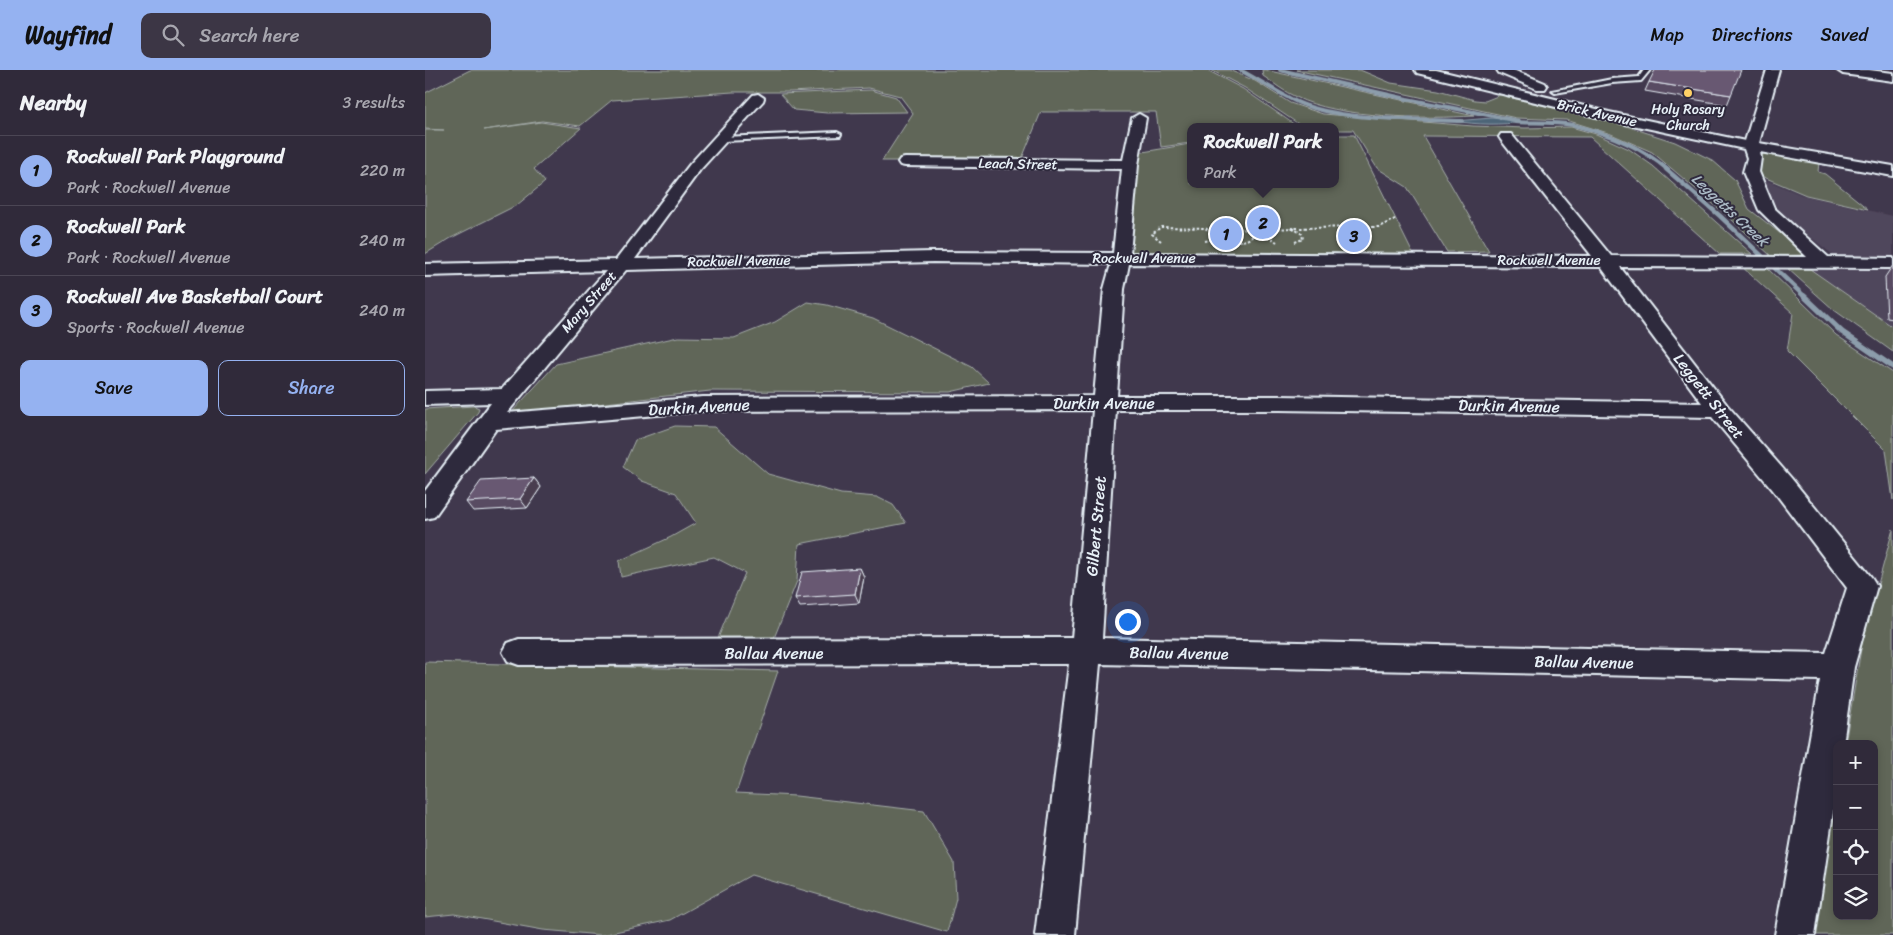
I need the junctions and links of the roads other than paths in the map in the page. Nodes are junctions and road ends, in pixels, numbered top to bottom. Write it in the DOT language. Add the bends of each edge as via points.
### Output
graph roads {
  1 [pos="1421,70"];
  2 [pos="1503,70"];
  3 [pos="1647,70"];
  4 [pos="1773,70"];
  5 [pos="1843,70"];
  6 [pos="1893,77"];
  7 [pos="1555,91"];
  8 [pos="758,98"];
  9 [pos="1609,116"];
  10 [pos="1139,118"];
  11 [pos="837,134"];
  12 [pos="1506,137"];
  13 [pos="722,139"];
  14 [pos="1751,146"];
  15 [pos="905,162"];
  16 [pos="1130,165"];
  17 [pos="1893,171"];
  18 [pos="1121,258"];
  19 [pos="1605,260"];
  20 [pos="1822,261"];
  21 [pos="1893,263"];
  22 [pos="622,264"];
  23 [pos="425,270"];
  24 [pos="508,396"];
  25 [pos="425,398"];
  26 [pos="1106,403"];
  27 [pos="1719,410"];
  28 [pos="490,422"];
  29 [pos="425,510"];
  30 [pos="1086,650"];
  31 [pos="519,652"];
  32 [pos="1838,667"];
  33 [pos="1055,935"];
  34 [pos="1795,935"];
  1 -- 9 [label="street, Brick Avenue"];
  2 -- 7 [label="street"];
  3 -- 7 [label="lane" via="1641,79"];
  4 -- 14 [label="street"];
  5 -- 6 [label="street"];
  7 -- 9 [label="street"];
  8 -- 13 [label="street, Mary Street"];
  9 -- 14 [label="street, Brick Avenue"];
  10 -- 16 [label="street, Gilbert Street"];
  11 -- 13 [label="lane"];
  12 -- 19 [label="street, Leggett Street"];
  13 -- 22 [label="street, Mary Street" via="695,167"];
  14 -- 17 [label="street, Brick Avenue"];
  14 -- 20 [label="street" via="1754,158 1751,172 1767,210"];
  15 -- 16 [label="street, Leach Street"];
  16 -- 18 [label="street, Gilbert Street"];
  18 -- 19 [label="street, Rockwell Avenue"];
  18 -- 22 [label="street, Rockwell Avenue" via="933,256"];
  18 -- 26 [label="street, Gilbert Street" via="1115,288"];
  19 -- 20 [label="street, Rockwell Avenue"];
  19 -- 27 [label="street, Leggett Street"];
  20 -- 21 [label="street, Rockwell Avenue"];
  22 -- 23 [label="street, Rockwell Avenue"];
  22 -- 24 [label="street, Mary Street"];
  24 -- 25 [label="street"];
  24 -- 28 [label="street, Mary Street"];
  26 -- 27 [label="street, Durkin Avenue"];
  26 -- 28 [label="street, Durkin Avenue" via="703,404"];
  26 -- 30 [label="street, Gilbert Street"];
  27 -- 32 [label="street, Leggett Street" via="1862,586"];
  28 -- 29 [label="street, Mary Street"];
  30 -- 31 [label="street, Ballau Avenue"];
  30 -- 32 [label="street, Ballau Avenue"];
  30 -- 33 [label="street, Gilbert Street"];
  32 -- 34 [label="street"];
}
